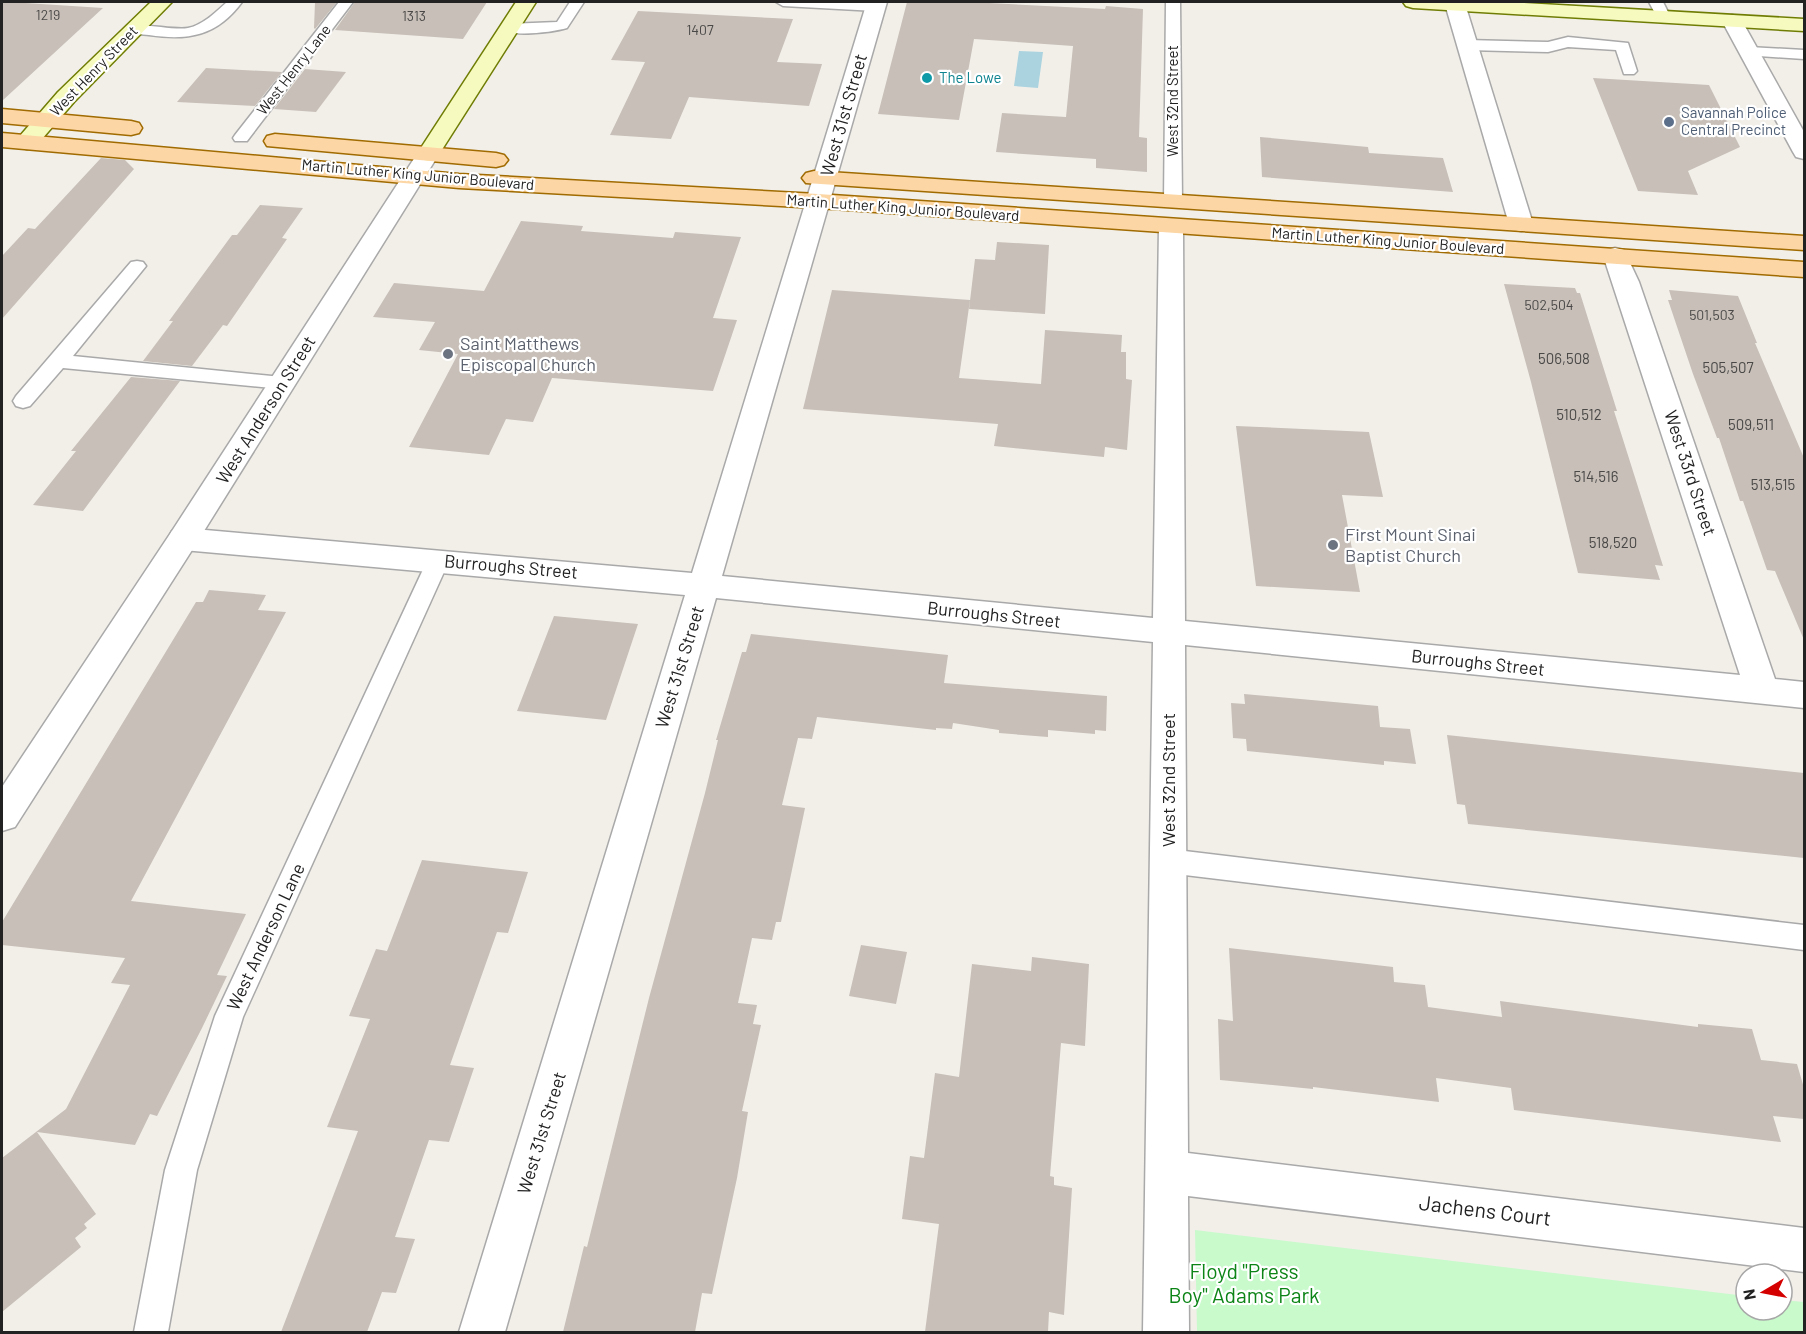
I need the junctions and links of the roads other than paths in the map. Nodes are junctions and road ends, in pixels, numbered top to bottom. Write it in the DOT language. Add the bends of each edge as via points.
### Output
graph roads {
  1 [pos="162,2"];
  2 [pos="235,2"];
  3 [pos="346,2"];
  4 [pos="526,2"];
  5 [pos="577,2"];
  6 [pos="783,2"];
  7 [pos="804,2"];
  8 [pos="1173,2"];
  9 [pos="1413,2"];
  10 [pos="1477,3"];
  11 [pos="877,4"];
  12 [pos="1455,4"];
  13 [pos="1659,9"];
  14 [pos="1732,21"];
  15 [pos="1804,25"];
  16 [pos="508,28"];
  17 [pos="134,29"];
  18 [pos="1467,45"];
  19 [pos="1749,52"];
  20 [pos="1804,55"];
  21 [pos="1629,71"];
  22 [pos="2,116"];
  23 [pos="47,119"];
  24 [pos="147,130"];
  25 [pos="217,136"];
  26 [pos="241,138"];
  27 [pos="2,140"];
  28 [pos="27,142"];
  29 [pos="1804,152"];
  30 [pos="521,162"];
  31 [pos="420,165"];
  32 [pos="790,177"];
  33 [pos="822,190"];
  34 [pos="1172,214"];
  35 [pos="1521,224"];
  36 [pos="1804,243"];
  37 [pos="1615,255"];
  38 [pos="137,266"];
  39 [pos="1804,270"];
  40 [pos="58,361"];
  41 [pos="282,383"];
  42 [pos="23,401"];
  43 [pos="183,539"];
  44 [pos="438,561"];
  45 [pos="704,585"];
  46 [pos="1170,633"];
  47 [pos="1762,691"];
  48 [pos="1804,695"];
  49 [pos="2,816"];
  50 [pos="1168,861"];
  51 [pos="1804,938"];
  52 [pos="1166,1172"];
  53 [pos="1804,1250"];
  54 [pos="152,1332"];
  55 [pos="482,1332"];
  56 [pos="1166,1332"];
  1 -- 17 [label="main road, West Henry Street"];
  2 -- 17 [label="lane" via="212,25 187,35"];
  3 -- 26 [label="lane, West Henry Lane"];
  4 -- 16 [label="main road, West Anderson Street"];
  5 -- 16 [label="lane" via="562,25"];
  6 -- 7 [label="lane"];
  7 -- 11 [label="lane"];
  8 -- 34 [label="lane, West 32nd Street"];
  9 -- 12 [label="main road"];
  10 -- 12 [label="main road"];
  10 -- 13 [label="main road"];
  11 -- 33 [label="street, West 31st Street"];
  12 -- 18 [label="street"];
  13 -- 14 [label="main road"];
  14 -- 15 [label="main road"];
  14 -- 19 [label="street"];
  16 -- 31 [label="main road, West Anderson Street"];
  17 -- 23 [label="main road, West Henry Street"];
  18 -- 21 [label="lane" via="1548,47 1568,42 1623,46"];
  18 -- 35 [label="street"];
  19 -- 20 [label="lane"];
  19 -- 29 [label="street"];
  22 -- 23 [label="main road"];
  23 -- 24 [label="main road"];
  23 -- 28 [label="main road, West Henry Street"];
  25 -- 26 [label="main road, Martin Luther King Junior Boulevard"];
  26 -- 31 [label="main road, Martin Luther King Junior Boulevard"];
  27 -- 28 [label="main road, Martin Luther King Junior Boulevard"];
  28 -- 31 [label="main road, Martin Luther King Junior Boulevard"];
  30 -- 31 [label="main road, Martin Luther King Junior Boulevard"];
  31 -- 33 [label="main road, Martin Luther King Junior Boulevard"];
  31 -- 41 [label="street, West Anderson Street"];
  32 -- 33 [label="main road, Martin Luther King Junior Boulevard"];
  33 -- 34 [label="main road, Martin Luther King Junior Boulevard"];
  33 -- 45 [label="street, West 31st Street"];
  34 -- 35 [label="main road, Martin Luther King Junior Boulevard"];
  34 -- 37 [label="main road, Martin Luther King Junior Boulevard"];
  34 -- 46 [label="street, West 32nd Street"];
  35 -- 36 [label="main road, Martin Luther King Junior Boulevard"];
  37 -- 39 [label="main road, Martin Luther King Junior Boulevard"];
  37 -- 47 [label="street, West 33rd Street"];
  38 -- 40 [label="lane"];
  40 -- 41 [label="lane"];
  40 -- 42 [label="lane"];
  41 -- 43 [label="street, West Anderson Street"];
  43 -- 44 [label="street, Burroughs Street"];
  43 -- 49 [label="street, West Anderson Street"];
  44 -- 45 [label="street, Burroughs Street"];
  44 -- 54 [label="lane, West Anderson Lane" via="229,1016 181,1170"];
  45 -- 46 [label="street, Burroughs Street"];
  45 -- 55 [label="street, West 31st Street"];
  46 -- 47 [label="street, Burroughs Street"];
  46 -- 50 [label="street, West 32nd Street"];
  47 -- 48 [label="street, Burroughs Street"];
  50 -- 51 [label="lane"];
  50 -- 52 [label="street, West 32nd Street"];
  52 -- 53 [label="street, Jachens Court"];
  52 -- 56 [label="street, West 32nd Street"];
}
